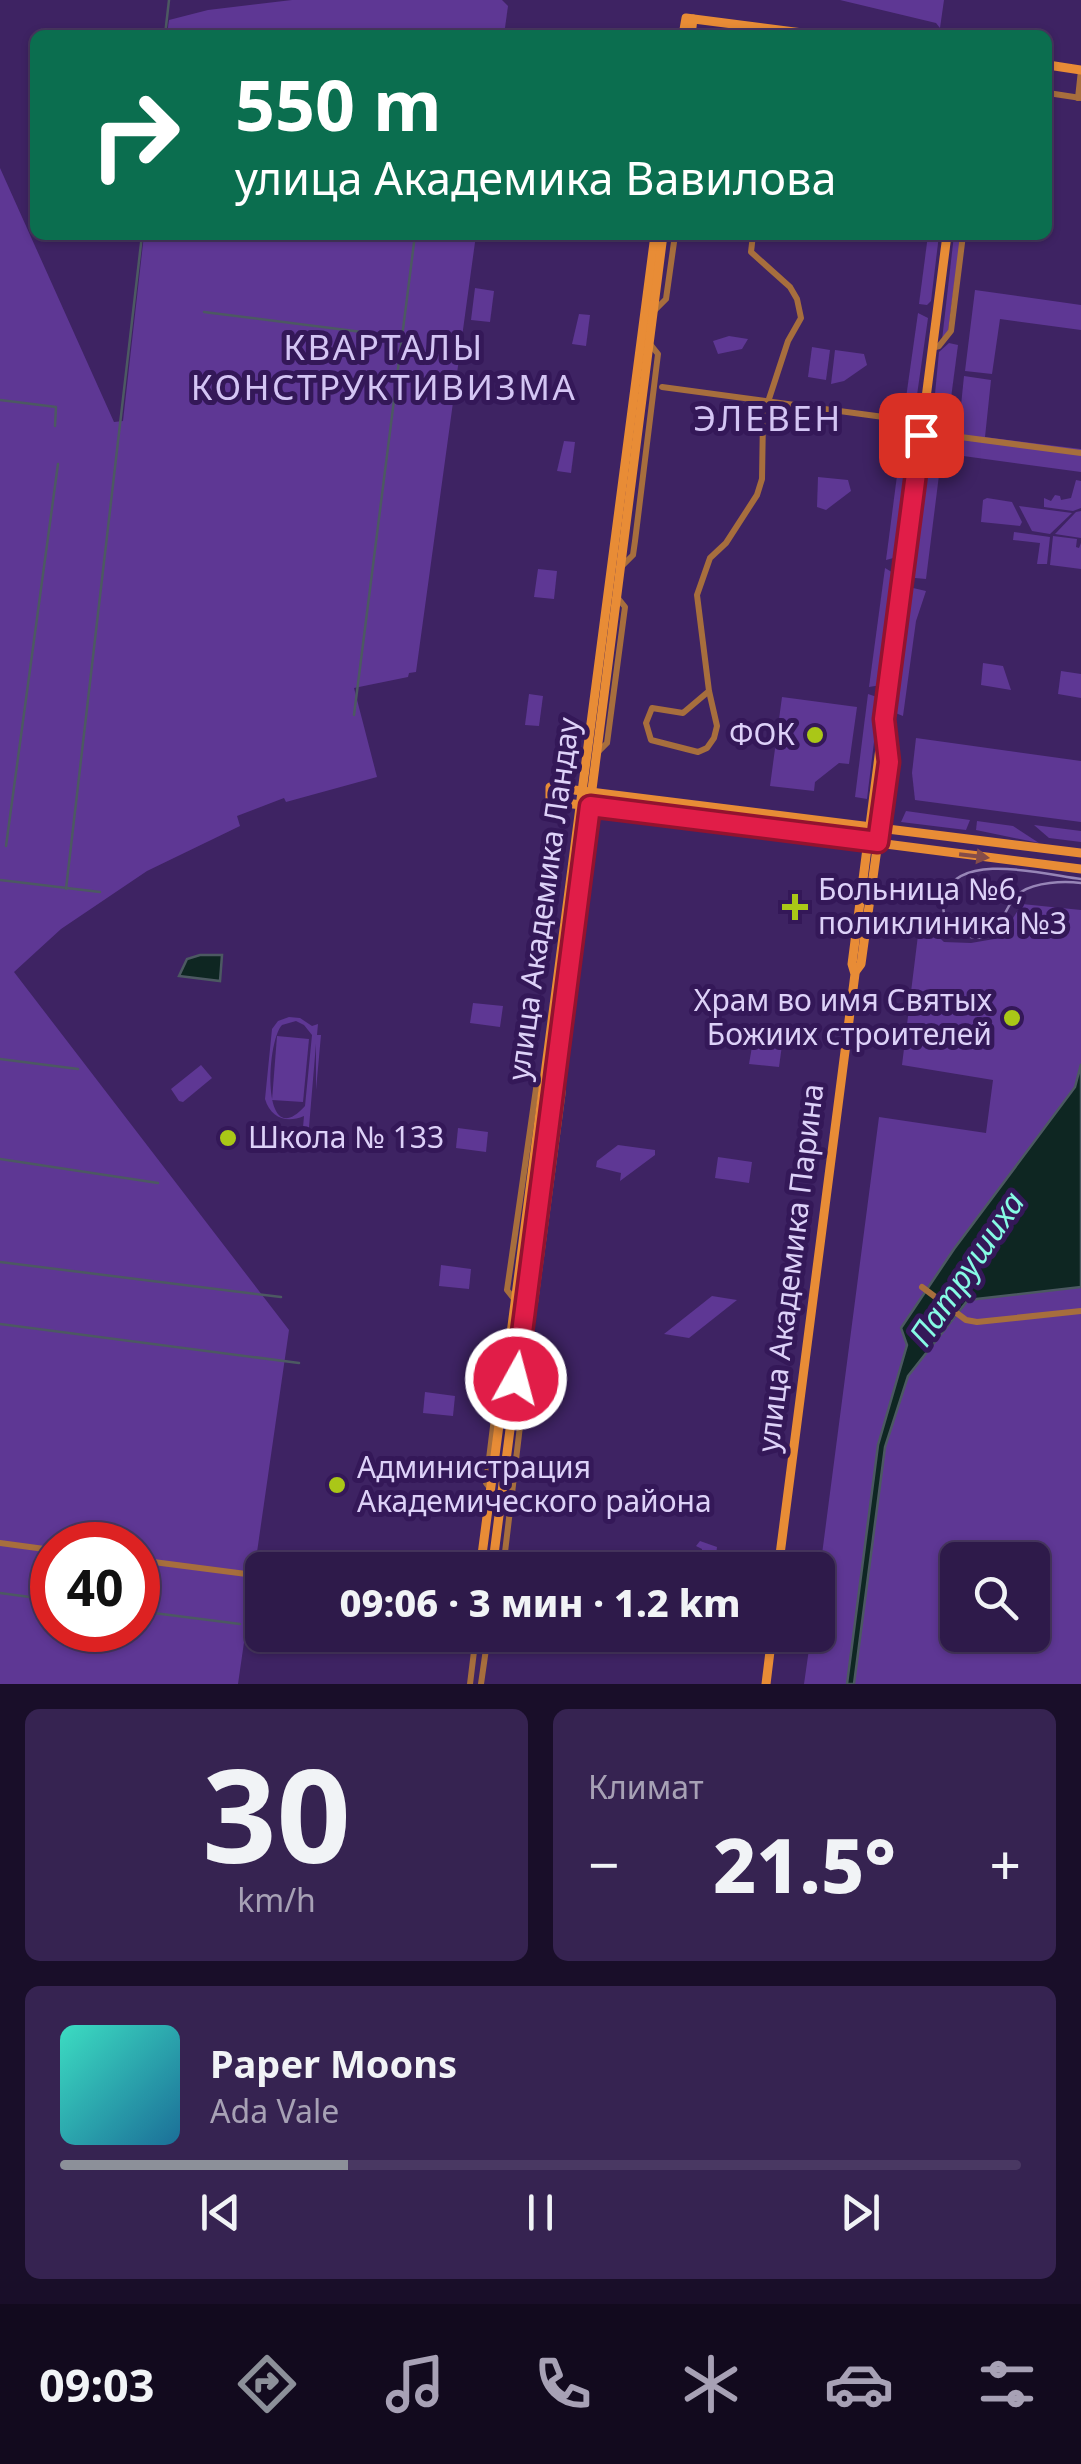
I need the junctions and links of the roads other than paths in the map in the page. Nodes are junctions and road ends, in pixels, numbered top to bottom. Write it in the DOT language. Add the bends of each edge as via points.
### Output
graph roads {
  1 [pos="689,18"];
  2 [pos="685,30"];
  3 [pos="690,30"];
  4 [pos="780,30"];
  5 [pos="1052,66"];
  6 [pos="1081,70"];
  7 [pos="1052,95"];
  8 [pos="1079,98"];
  9 [pos="654,240"];
  10 [pos="663,240"];
  11 [pos="674,240"];
  12 [pos="752,240"];
  13 [pos="947,240"];
  14 [pos="962,240"];
  15 [pos="653,312"];
  16 [pos="932,348"];
  17 [pos="662,387"];
  18 [pos="769,401"];
  19 [pos="924,417"];
  20 [pos="1081,453"];
  21 [pos="709,691"];
  22 [pos="588,791"];
  23 [pos="586,806"];
  24 [pos="874,826"];
  25 [pos="872,842"];
  26 [pos="1080,853"];
  27 [pos="1079,869"];
  28 [pos="550,1086"];
  29 [pos="922,1286"];
  30 [pos="1081,1311"];
  31 [pos="512,1338"];
  32 [pos="493,1492"];
  33 [pos="0,1543"];
  34 [pos="30,1547"];
  35 [pos="483,1552"];
  36 [pos="497,1552"];
  37 [pos="780,1552"];
  38 [pos="160,1563"];
  39 [pos="245,1574"];
  40 [pos="474,1652"];
  41 [pos="486,1652"];
  42 [pos="770,1652"];
  43 [pos="470,1684"];
  44 [pos="482,1684"];
  45 [pos="766,1684"];
  1 -- 2 [label="street"];
  1 -- 3 [label="street"];
  1 -- 4 [label="street"];
  5 -- 6 [label="street"];
  6 -- 8 [label="street"];
  7 -- 8 [label="street"];
  9 -- 22 [label="street, улица Академика Ландау"];
  10 -- 15 [label="street, улица Академика Ландау"];
  11 -- 15 [label="street" via="666,299"];
  12 -- 18 [label="street" via="751,252 790,287 801,318"];
  13 -- 16 [label="street, улица Академика Парина"];
  14 -- 16 [label="street, улица Академика Парина" via="951,331"];
  15 -- 22 [label="street, улица Академика Ландау"];
  16 -- 19 [label="street, улица Академика Парина"];
  17 -- 18 [label="street"];
  18 -- 19 [label="street"];
  18 -- 21 [label="street" via="757,495 710,558 697,595"];
  19 -- 20 [label="street" via="955,421 954,436"];
  19 -- 24 [label="street, улица Академика Парина" via="884,724 889,762"];
  21 -- 21 [label="street" via="717,726 707,748 686,751 652,740 646,723 652,708 683,713"];
  22 -- 23 [label="street, улица Академика Ландау"];
  22 -- 23 [label="street" via="550,787 550,801"];
  22 -- 24 [label="street"];
  23 -- 25 [label="street"];
  23 -- 28 [label="street, улица Академика Ландау"];
  24 -- 25 [label="street, улица Академика Парина"];
  24 -- 26 [label="street"];
  25 -- 27 [label="street, one-way"];
  25 -- 37 [label="street, улица Академика Парина"];
  28 -- 31 [label="street, улица Академика Ландау"];
  28 -- 31 [label="street, улица Академика Ландау" via="525,1309"];
  29 -- 30 [label="street" via="978,1322"];
  31 -- 32 [label="street, улица Академика Ландау"];
  31 -- 32 [label="street" via="502,1358 486,1483"];
  31 -- 36 [label="street, улица Академика Ландау"];
  32 -- 35 [label="street, улица Академика Ландау"];
  33 -- 34 [label="street"];
  38 -- 39 [label="street"];
  40 -- 43 [label="street"];
  41 -- 44 [label="street"];
  42 -- 45 [label="street"];
}
